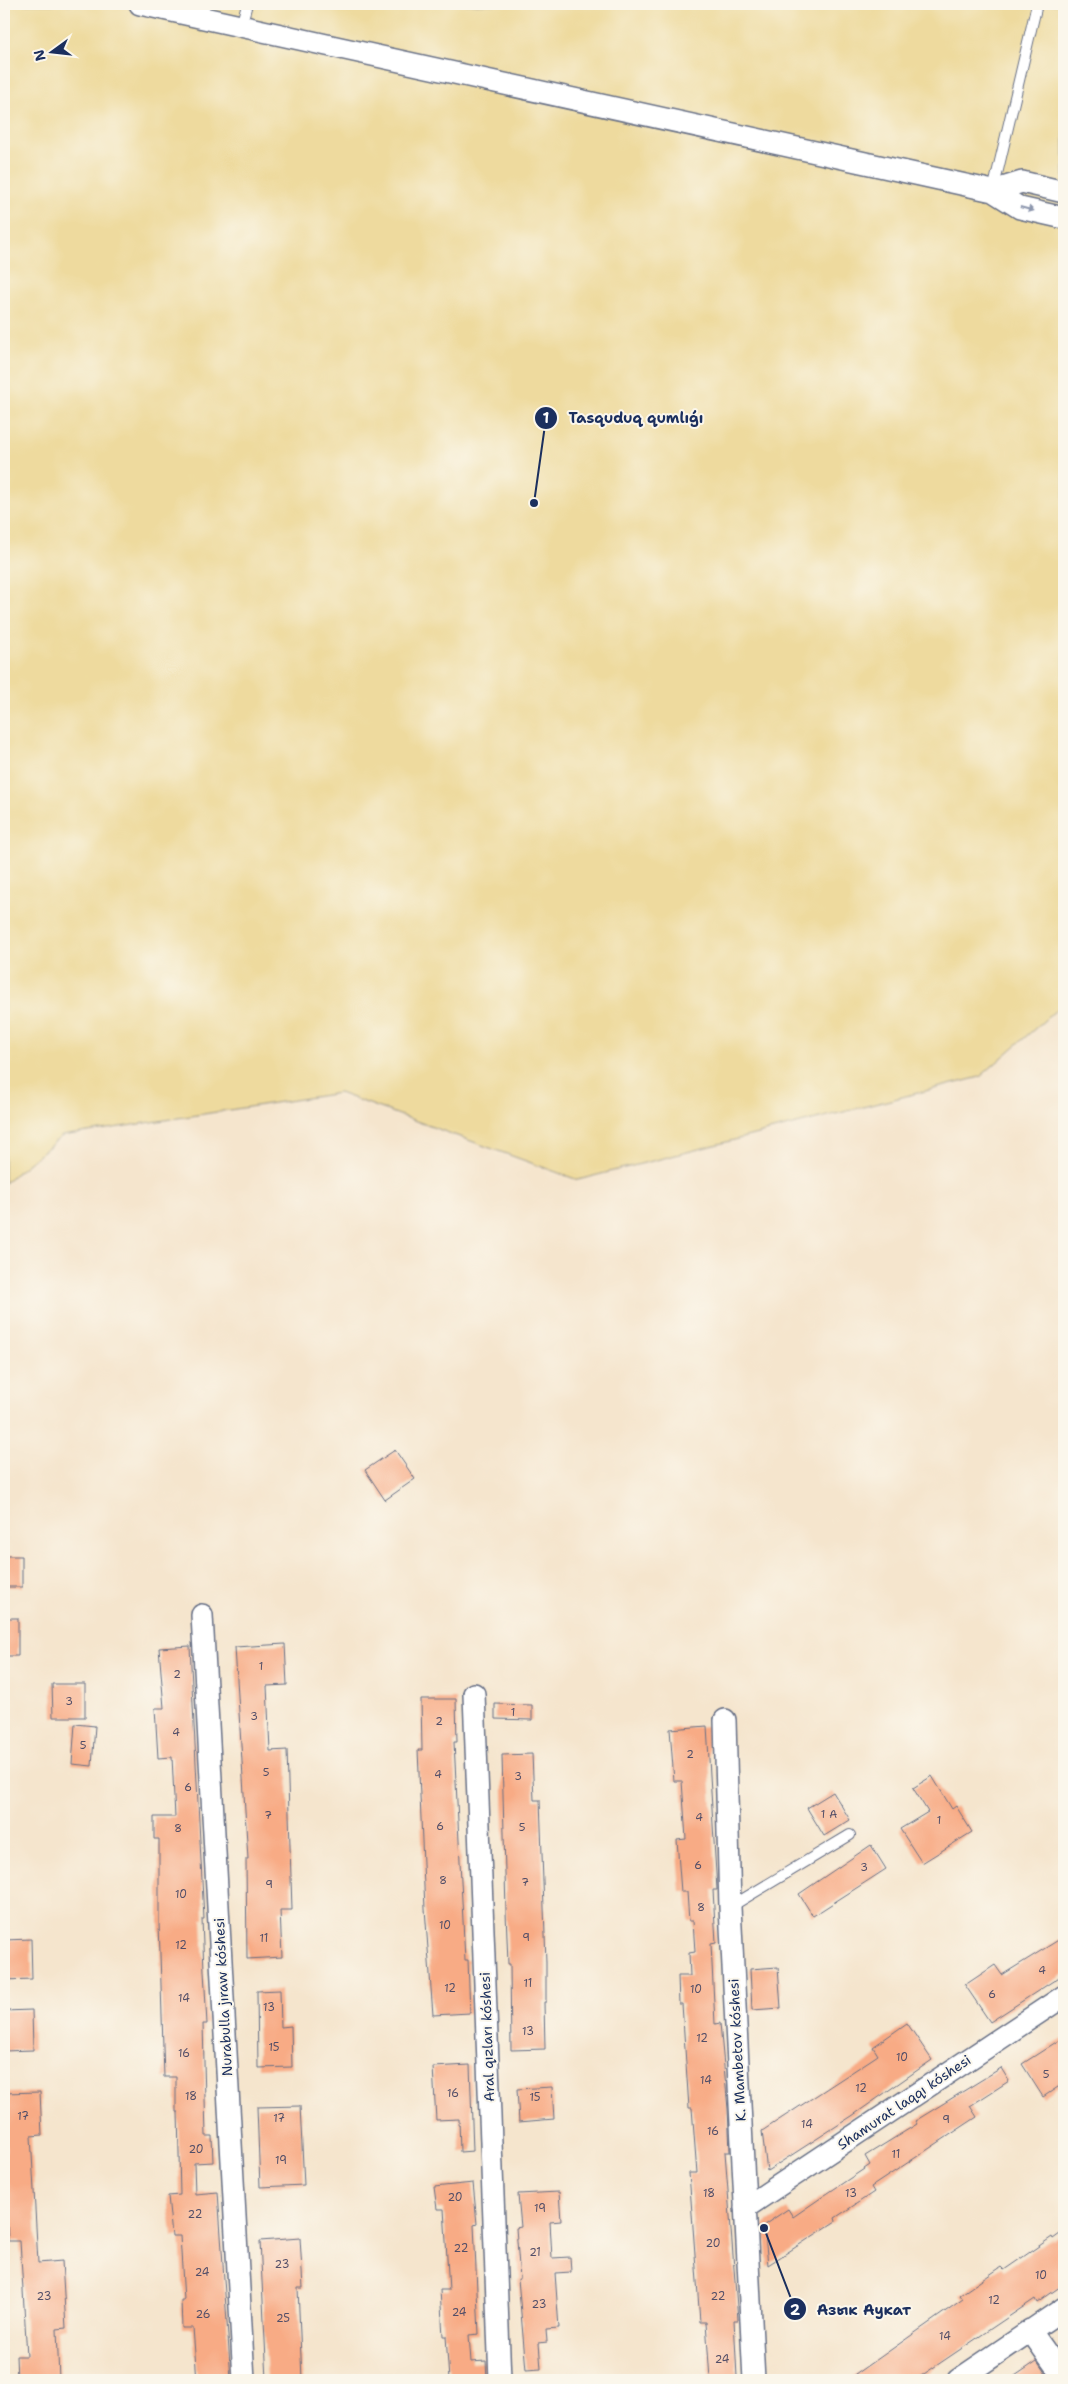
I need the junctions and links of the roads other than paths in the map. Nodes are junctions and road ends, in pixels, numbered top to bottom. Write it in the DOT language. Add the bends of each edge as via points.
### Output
graph roads {
  1 [pos="140,4"];
  2 [pos="247,4"];
  3 [pos="1037,4"];
  4 [pos="241,26"];
  5 [pos="993,191"];
  6 [pos="1064,192"];
  7 [pos="1064,218"];
  8 [pos="202,1615"];
  9 [pos="474,1694"];
  10 [pos="725,1720"];
  11 [pos="850,1835"];
  12 [pos="730,1907"];
  13 [pos="1064,1996"];
  14 [pos="745,2208"];
  15 [pos="1064,2308"];
  16 [pos="1030,2330"];
  17 [pos="1064,2378"];
  18 [pos="244,2380"];
  19 [pos="500,2380"];
  20 [pos="754,2380"];
  21 [pos="958,2380"];
  1 -- 4 [label="street"];
  2 -- 4 [label="lane"];
  3 -- 5 [label="lane"];
  4 -- 5 [label="street"];
  5 -- 6 [label="street" via="1022,182"];
  5 -- 7 [label="street, one-way" via="1020,208"];
  8 -- 18 [label="street, Nurabulla jıraw kóshesi"];
  9 -- 19 [label="street, Aral qızları kóshesi"];
  10 -- 12 [label="street, K. Mambetov kóshesi"];
  11 -- 12 [label="lane"];
  12 -- 14 [label="street, K. Mambetov kóshesi"];
  13 -- 14 [label="street, Shamurat laqqı kóshesi"];
  14 -- 20 [label="street, K. Mambetov kóshesi"];
  15 -- 16 [label="street"];
  16 -- 17 [label="street"];
  16 -- 21 [label="street"];
}
